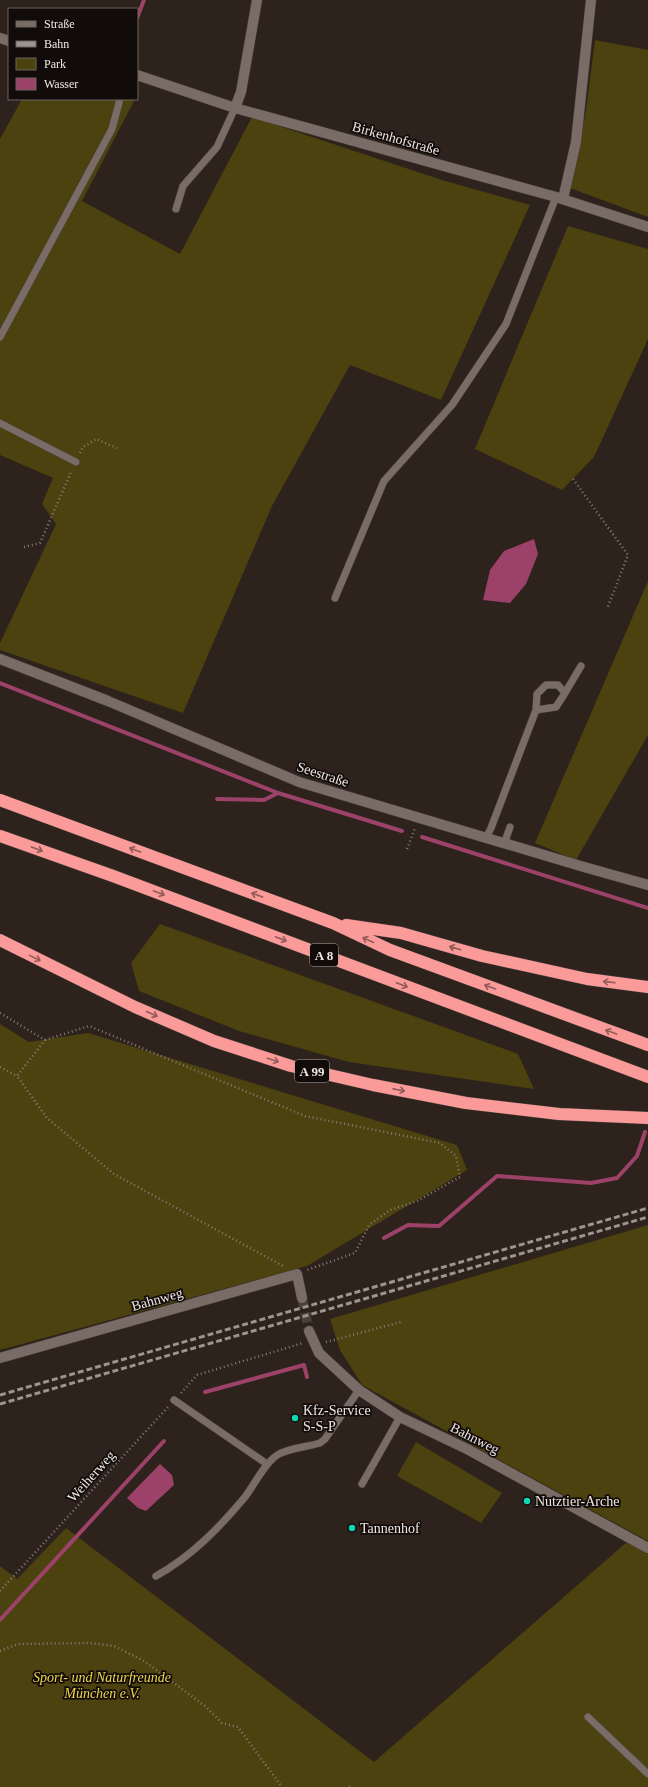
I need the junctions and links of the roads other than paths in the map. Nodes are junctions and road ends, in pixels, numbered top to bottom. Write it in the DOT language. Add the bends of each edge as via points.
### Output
graph roads {
  1 [pos="257,0"];
  2 [pos="591,0"];
  3 [pos="138,75"];
  4 [pos="120,100"];
  5 [pos="236,108"];
  6 [pos="560,198"];
  7 [pos="176,209"];
  8 [pos="648,227"];
  9 [pos="0,337"];
  10 [pos="0,423"];
  11 [pos="76,462"];
  12 [pos="335,598"];
  13 [pos="0,659"];
  14 [pos="581,666"];
  15 [pos="565,693"];
  16 [pos="536,710"];
  17 [pos="0,800"];
  18 [pos="510,828"];
  19 [pos="0,836"];
  20 [pos="486,838"];
  21 [pos="504,844"];
  22 [pos="648,885"];
  23 [pos="333,923"];
  24 [pos="0,940"];
  25 [pos="648,986"];
  26 [pos="648,1045"];
  27 [pos="648,1077"];
  28 [pos="648,1118"];
  29 [pos="302,1298"];
  30 [pos="313,1338"];
  31 [pos="0,1358"];
  32 [pos="359,1390"];
  33 [pos="174,1400"];
  34 [pos="400,1417"];
  35 [pos="267,1464"];
  36 [pos="362,1484"];
  37 [pos="648,1548"];
  38 [pos="156,1576"];
  39 [pos="588,1717"];
  40 [pos="648,1774"];
  1 -- 5 [label="street"];
  2 -- 6 [label="street" via="576,142"];
  3 -- 5 [label="street, Birkenhofstraße"];
  4 -- 9 [label="lane" via="112,129"];
  5 -- 6 [label="street, Birkenhofstraße"];
  5 -- 7 [label="lane" via="217,147 183,186"];
  6 -- 8 [label="street, Birkenhofstraße"];
  6 -- 12 [label="lane" via="506,324 452,405 384,481"];
  10 -- 11 [label="lane"];
  13 -- 20 [label="street, Seestraße" via="108,701 299,782"];
  14 -- 15 [label="lane"];
  15 -- 16 [label="lane" via="556,707"];
  15 -- 16 [label="lane" via="558,685 546,685 537,694"];
  16 -- 20 [label="lane"];
  23 -- 17 [label="highway, A 8, one-way"];
  18 -- 21 [label="lane"];
  19 -- 27 [label="highway, A 8, one-way"];
  20 -- 21 [label="street, Seestraße"];
  21 -- 22 [label="street, Seestraße"];
  25 -- 23 [label="highway, one-way" via="587,979 482,956 401,933"];
  26 -- 23 [label="highway, A 8, one-way" via="390,950"];
  24 -- 28 [label="highway, A 99, one-way" via="135,1007 214,1042 292,1066 466,1103 559,1114"];
  29 -- 31 [label="street, Bahnweg" via="297,1274"];
  30 -- 32 [label="street, Bahnweg" via="319,1353"];
  32 -- 34 [label="street, Bahnweg"];
  32 -- 35 [label="lane" via="325,1439 320,1443 283,1452"];
  33 -- 35 [label="lane"];
  34 -- 36 [label="lane"];
  34 -- 37 [label="street, Bahnweg" via="467,1449"];
  35 -- 38 [label="lane" via="249,1491 214,1532 181,1561"];
  39 -- 40 [label="lane"];
}
